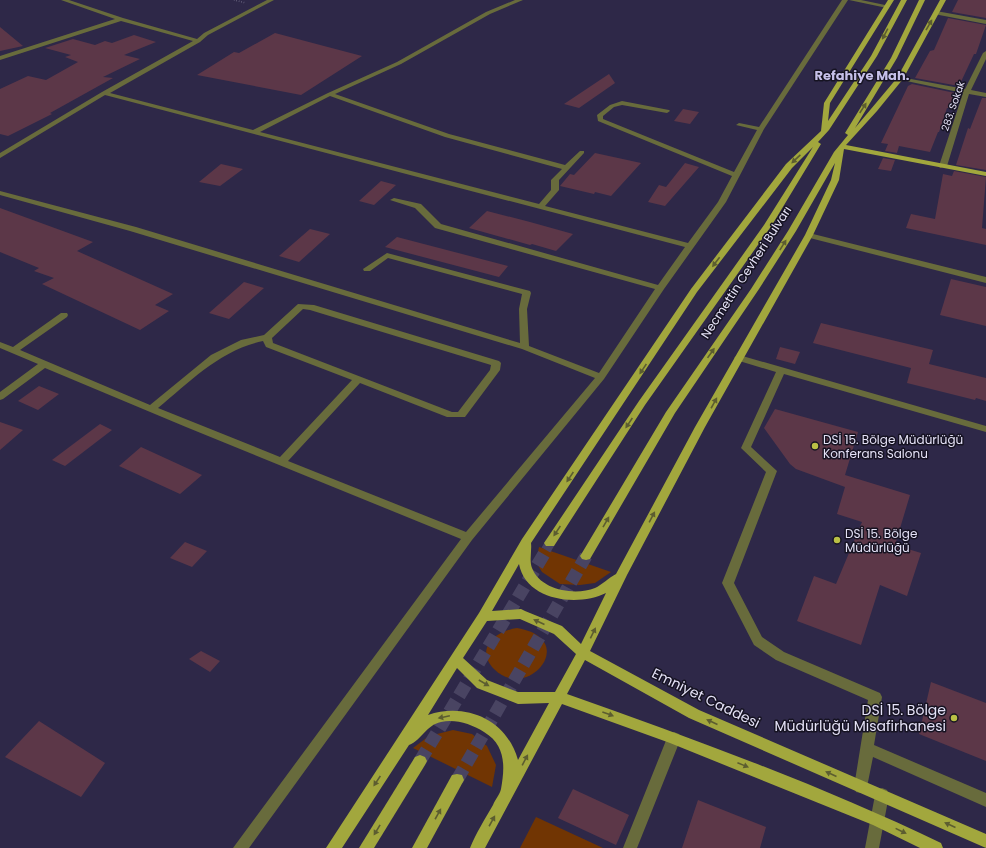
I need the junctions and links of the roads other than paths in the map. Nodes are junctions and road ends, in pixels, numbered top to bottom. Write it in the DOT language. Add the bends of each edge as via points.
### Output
graph roads {
  1 [pos="64,0"];
  2 [pos="271,0"];
  3 [pos="520,0"];
  4 [pos="845,0"];
  5 [pos="852,0"];
  6 [pos="904,0"];
  7 [pos="922,0"];
  8 [pos="944,0"];
  9 [pos="889,3"];
  10 [pos="936,14"];
  11 [pos="121,19"];
  12 [pos="986,22"];
  13 [pos="198,40"];
  14 [pos="986,53"];
  15 [pos="0,58"];
  16 [pos="900,79"];
  17 [pos="967,91"];
  18 [pos="104,93"];
  19 [pos="330,94"];
  20 [pos="986,95"];
  21 [pos="667,112"];
  22 [pos="739,125"];
  23 [pos="761,129"];
  24 [pos="254,132"];
  25 [pos="824,132"];
  26 [pos="841,146"];
  27 [pos="582,152"];
  28 [pos="0,156"];
  29 [pos="943,166"];
  30 [pos="567,168"];
  31 [pos="986,174"];
  32 [pos="735,175"];
  33 [pos="0,193"];
  34 [pos="394,200"];
  35 [pos="540,206"];
  36 [pos="809,235"];
  37 [pos="691,246"];
  38 [pos="367,269"];
  39 [pos="986,280"];
  40 [pos="660,288"];
  41 [pos="64,315"];
  42 [pos="267,337"];
  43 [pos="0,345"];
  44 [pos="525,348"];
  45 [pos="13,351"];
  46 [pos="739,358"];
  47 [pos="44,364"];
  48 [pos="781,370"];
  49 [pos="600,377"];
  50 [pos="358,380"];
  51 [pos="0,385"];
  52 [pos="10,389"];
  53 [pos="0,397"];
  54 [pos="151,409"];
  55 [pos="986,429"];
  56 [pos="281,462"];
  57 [pos="468,537"];
  58 [pos="526,542"];
  59 [pos="550,543"];
  60 [pos="586,556"];
  61 [pos="621,575"];
  62 [pos="483,616"];
  63 [pos="583,653"];
  64 [pos="454,658"];
  65 [pos="559,697"];
  66 [pos="674,738"];
  67 [pos="867,748"];
  68 [pos="399,749"];
  69 [pos="420,761"];
  70 [pos="457,780"];
  71 [pos="861,787"];
  72 [pos="507,794"];
  73 [pos="882,794"];
  74 [pos="986,800"];
  75 [pos="878,820"];
  76 [pos="986,841"];
  77 [pos="240,848"];
  78 [pos="333,848"];
  79 [pos="366,848"];
  80 [pos="419,848"];
  81 [pos="477,848"];
  82 [pos="630,848"];
  83 [pos="872,848"];
  84 [pos="936,848"];
  1 -- 11 [label="street"];
  2 -- 13 [label="street"];
  3 -- 19 [label="street" via="488,13 399,63"];
  4 -- 23 [label="street"];
  5 -- 9 [label="street"];
  6 -- 25 [label="main road, Necmettin Cevheri Bulvarı, one-way" via="874,56"];
  26 -- 7 [label="main road, Necmettin Cevheri Bulvarı, one-way" via="894,58"];
  8 -- 10 [label="main road"];
  9 -- 25 [label="main road" via="827,103"];
  10 -- 12 [label="street"];
  16 -- 10 [label="main road, one-way"];
  11 -- 13 [label="street"];
  11 -- 15 [label="street"];
  13 -- 18 [label="street"];
  14 -- 17 [label="street, 283. Sokak"];
  16 -- 17 [label="street"];
  16 -- 26 [label="main road"];
  17 -- 20 [label="street"];
  17 -- 29 [label="street, 283. Sokak"];
  18 -- 24 [label="street"];
  18 -- 28 [label="street"];
  19 -- 24 [label="street"];
  19 -- 30 [label="street" via="438,133"];
  21 -- 32 [label="street" via="622,103 612,106 600,115 600,120"];
  22 -- 23 [label="street"];
  23 -- 32 [label="street"];
  24 -- 35 [label="street"];
  25 -- 58 [label="main road, one-way" via="789,166 694,291"];
  25 -- 59 [label="main road, Necmettin Cevheri Bulvarı, one-way" via="768,225 646,397"];
  26 -- 29 [label="main road"];
  26 -- 36 [label="main road" via="835,180"];
  60 -- 26 [label="main road, Necmettin Cevheri Bulvarı, one-way" via="671,412 755,289"];
  27 -- 30 [label="street"];
  29 -- 31 [label="main road"];
  30 -- 35 [label="street" via="555,180 555,190"];
  32 -- 37 [label="street" via="722,202"];
  33 -- 44 [label="street" via="134,229"];
  34 -- 40 [label="street" via="418,206 438,226"];
  35 -- 37 [label="street"];
  36 -- 39 [label="street"];
  36 -- 46 [label="main road"];
  37 -- 40 [label="street"];
  38 -- 44 [label="street" via="387,255 527,293 523,309"];
  40 -- 49 [label="street"];
  41 -- 45 [label="street"];
  42 -- 50 [label="street" via="269,345"];
  42 -- 50 [label="street" via="301,306 311,306 496,363 495,370 461,414 451,415"];
  42 -- 54 [label="street" via="244,342 214,357"];
  43 -- 45 [label="street"];
  44 -- 49 [label="street"];
  45 -- 47 [label="street"];
  46 -- 48 [label="street"];
  61 -- 46 [label="main road, one-way"];
  47 -- 52 [label="street"];
  47 -- 54 [label="street"];
  48 -- 55 [label="street"];
  48 -- 67 [label="street" via="746,448 772,471 728,584 758,641 780,656 875,697"];
  49 -- 57 [label="street"];
  50 -- 56 [label="street"];
  51 -- 52 [label="street"];
  52 -- 53 [label="street"];
  54 -- 56 [label="street"];
  56 -- 57 [label="street"];
  57 -- 77 [label="street"];
  58 -- 61 [label="main road" via="526,570 537,583 554,593 574,596 594,593"];
  58 -- 62 [label="main road"];
  63 -- 61 [label="main road, one-way"];
  63 -- 62 [label="main road, Emniyet Caddesi, one-way" via="558,630 521,614"];
  62 -- 64 [label="main road"];
  63 -- 65 [label="main road"];
  71 -- 63 [label="main road, Emniyet Caddesi, one-way" via="694,714"];
  64 -- 65 [label="main road, one-way" via="482,684 518,698"];
  64 -- 68 [label="main road"];
  65 -- 66 [label="main road, one-way"];
  72 -- 65 [label="main road, one-way"];
  66 -- 75 [label="main road, one-way"];
  66 -- 82 [label="street"];
  67 -- 71 [label="street"];
  67 -- 74 [label="street"];
  72 -- 68 [label="main road, one-way" via="511,760 502,738 479,720 450,715 429,720"];
  68 -- 78 [label="main road, one-way"];
  69 -- 79 [label="main road, one-way"];
  80 -- 70 [label="main road, one-way"];
  71 -- 73 [label="main road, Emniyet Caddesi"];
  81 -- 72 [label="main road, one-way"];
  73 -- 75 [label="street"];
  76 -- 73 [label="main road, Emniyet Caddesi, one-way"];
  75 -- 83 [label="street"];
  75 -- 84 [label="main road, one-way"];
}
